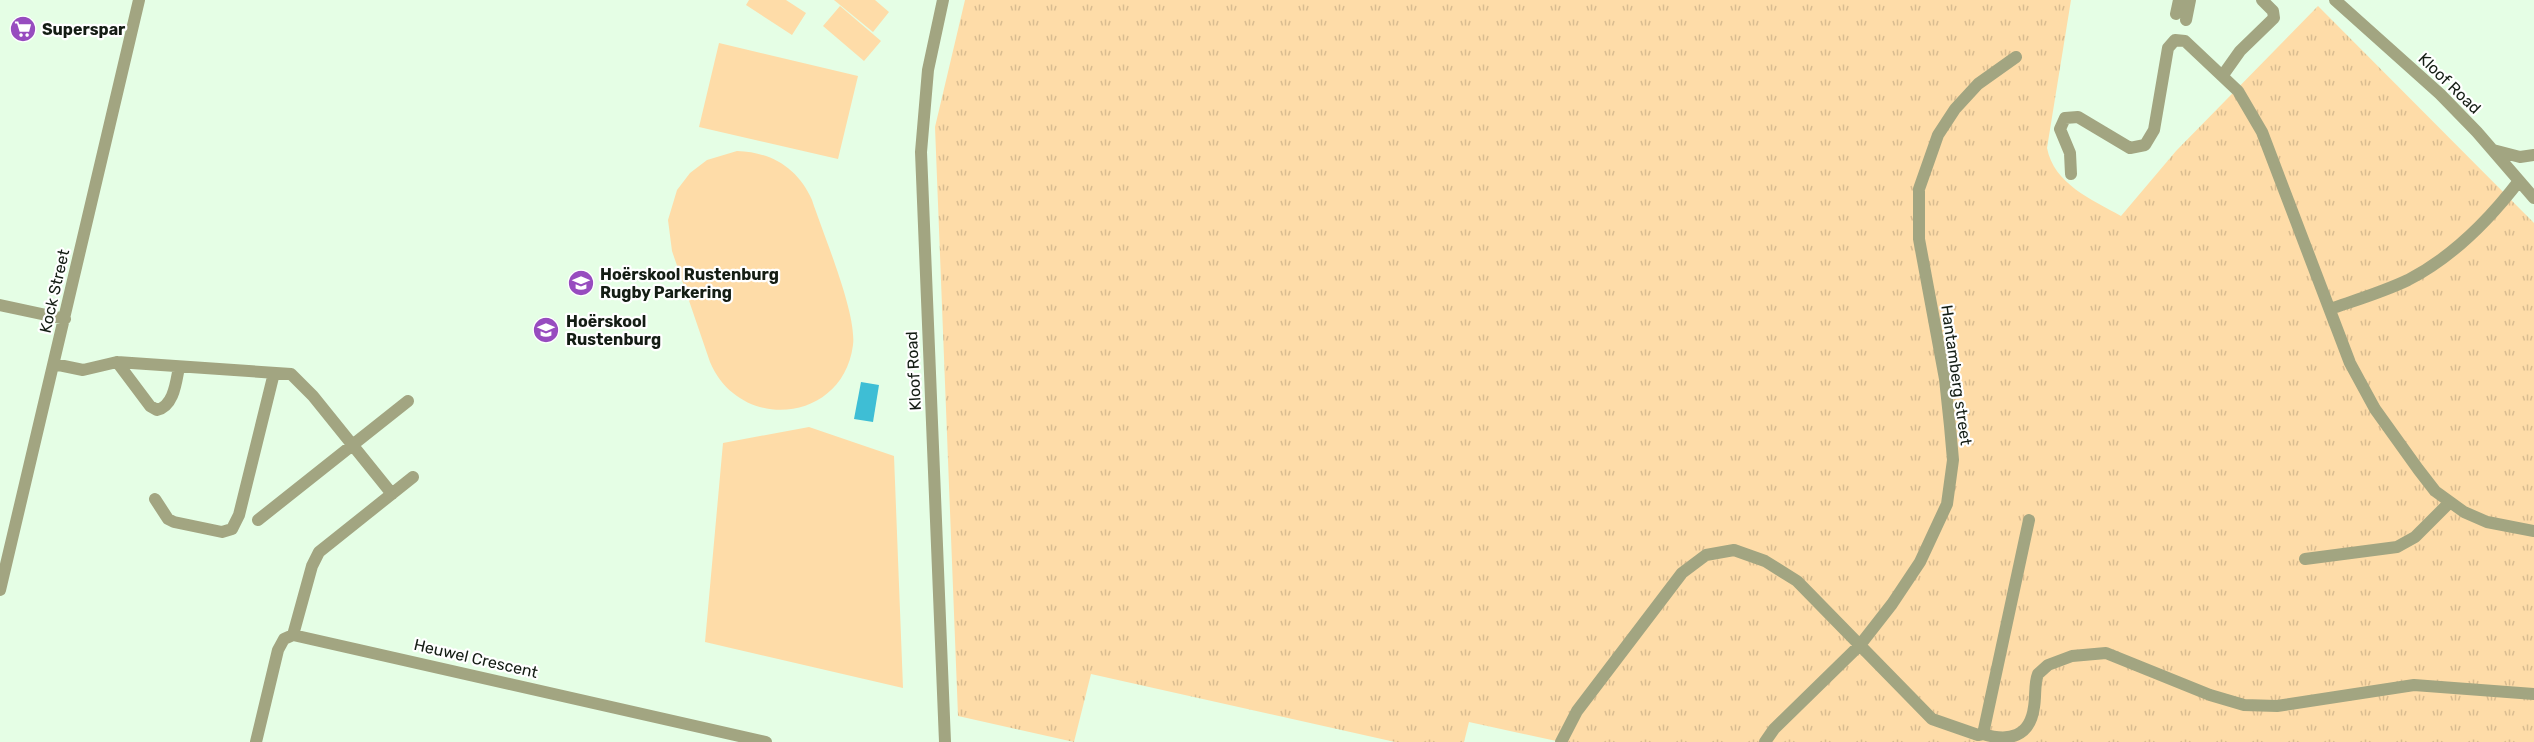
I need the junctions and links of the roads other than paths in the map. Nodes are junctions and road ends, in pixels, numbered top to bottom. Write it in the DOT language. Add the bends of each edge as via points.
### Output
graph roads {
  1 [pos="139,0"];
  2 [pos="943,0"];
  3 [pos="2179,0"];
  4 [pos="2190,0"];
  5 [pos="2262,0"];
  6 [pos="2335,0"];
  7 [pos="2016,57"];
  8 [pos="2223,75"];
  9 [pos="2492,149"];
  10 [pos="2534,155"];
  11 [pos="2070,174"];
  12 [pos="2519,181"];
  13 [pos="2534,198"];
  14 [pos="0,305"];
  15 [pos="2330,309"];
  16 [pos="64,319"];
  17 [pos="117,362"];
  18 [pos="54,364"];
  19 [pos="179,368"];
  20 [pos="274,373"];
  21 [pos="408,401"];
  22 [pos="352,445"];
  23 [pos="413,477"];
  24 [pos="392,494"];
  25 [pos="155,499"];
  26 [pos="2449,503"];
  27 [pos="258,520"];
  28 [pos="2029,520"];
  29 [pos="2534,531"];
  30 [pos="2305,559"];
  31 [pos="0,590"];
  32 [pos="293,634"];
  33 [pos="1860,645"];
  34 [pos="2534,694"];
  35 [pos="1983,734"];
  36 [pos="256,742"];
  37 [pos="766,742"];
  38 [pos="945,742"];
  39 [pos="1560,742"];
  40 [pos="1765,742"];
  1 -- 16 [label="street, Kock Street"];
  2 -- 38 [label="street, Kloof Road" via="928,70 921,152"];
  3 -- 4 [label="street" via="2181,17"];
  5 -- 8 [label="street" via="2273,11 2274,18 2240,51"];
  6 -- 9 [label="street, Kloof Road" via="2440,94"];
  7 -- 33 [label="street, Hantamberg street" via="1978,84 1955,109 1938,135 1919,189 1919,239 1950,426 1950,487 1947,504 1920,562"];
  8 -- 11 [label="street" via="2185,41 2175,40 2168,48 2150,140 2130,148 2078,117 2065,118 2060,129 2070,153"];
  8 -- 15 [label="street" via="2238,91 2262,132"];
  9 -- 10 [label="street"];
  9 -- 12 [label="street, Kloof Road"];
  12 -- 13 [label="street, Kloof Road"];
  12 -- 15 [label="street" via="2492,215 2432,264 2409,279"];
  14 -- 16 [label="street"];
  15 -- 26 [label="street" via="2350,363 2375,408 2429,483"];
  16 -- 18 [label="street, Kock Street"];
  17 -- 18 [label="street" via="82,370"];
  17 -- 19 [label="street"];
  17 -- 19 [label="street" via="157,410 172,396"];
  18 -- 31 [label="street, Kock Street"];
  19 -- 20 [label="street"];
  20 -- 22 [label="street" via="286,372 296,378"];
  20 -- 25 [label="street" via="239,515 232,529 222,532 174,522"];
  21 -- 22 [label="street"];
  22 -- 24 [label="street"];
  22 -- 27 [label="street"];
  23 -- 24 [label="street"];
  24 -- 32 [label="street" via="319,552"];
  26 -- 29 [label="street" via="2487,522"];
  26 -- 30 [label="street" via="2415,537 2397,548"];
  28 -- 35 [label="street"];
  32 -- 36 [label="street" via="281,643"];
  32 -- 37 [label="street, Heuwel Crescent"];
  33 -- 35 [label="street" via="1932,718"];
  33 -- 39 [label="street" via="1797,581 1747,553 1718,551 1682,573 1577,711"];
  33 -- 40 [label="street, Hantamberg street"];
  34 -- 35 [label="street" via="2414,685 2277,706 2244,705 2210,695 2116,655 2085,654 2058,660 2038,674 2034,709 2018,737 2003,741"];
}
